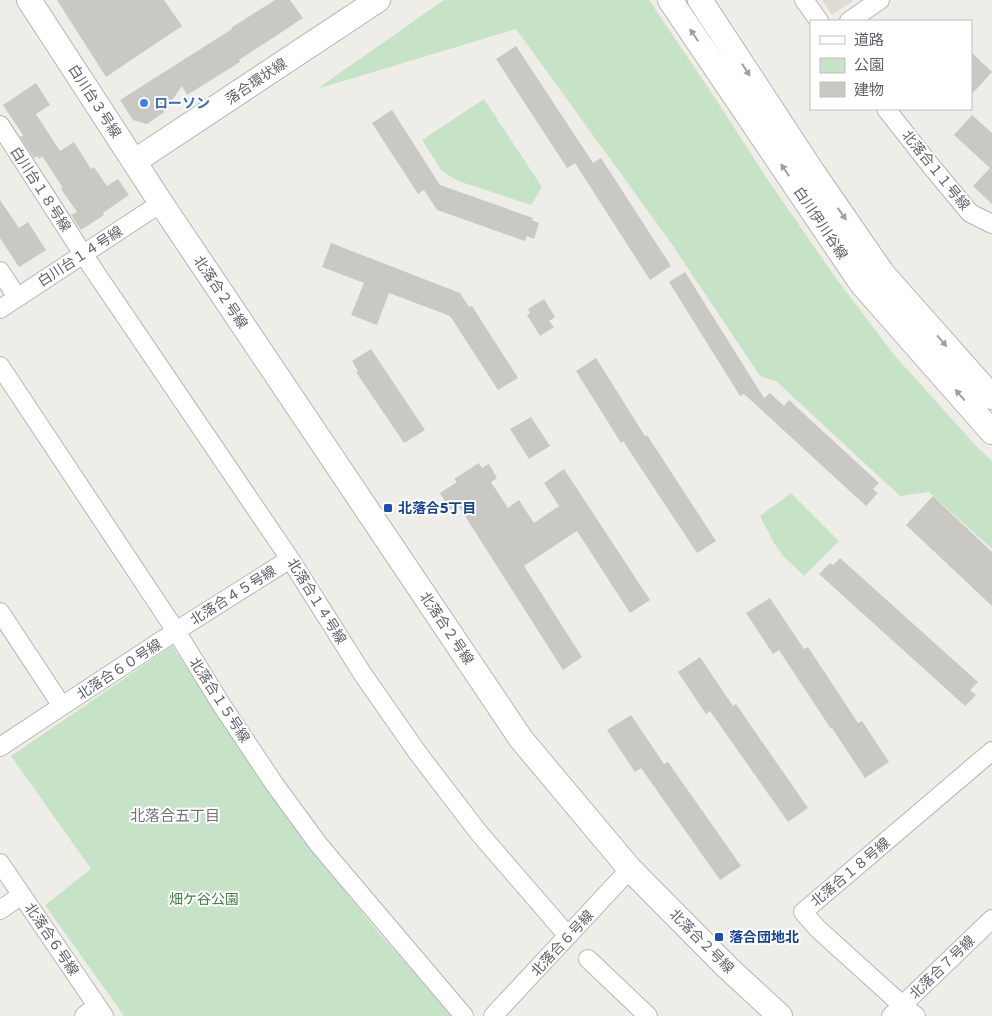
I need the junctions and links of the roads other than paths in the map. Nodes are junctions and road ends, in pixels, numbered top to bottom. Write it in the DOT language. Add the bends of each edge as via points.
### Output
graph roads {
  1 [pos="29,0"];
  2 [pos="378,0"];
  3 [pos="670,0"];
  4 [pos="700,0"];
  5 [pos="804,0"];
  6 [pos="880,0"];
  7 [pos="818,20"];
  8 [pos="850,20"];
  9 [pos="887,110"];
  10 [pos="0,125"];
  11 [pos="135,161"];
  12 [pos="161,202"];
  13 [pos="992,224"];
  14 [pos="83,254"];
  15 [pos="0,270"];
  16 [pos="17,297"];
  17 [pos="0,309"];
  18 [pos="0,366"];
  19 [pos="992,397"];
  20 [pos="992,432"];
  21 [pos="290,559"];
  22 [pos="0,612"];
  23 [pos="176,631"];
  24 [pos="62,706"];
  25 [pos="0,747"];
  26 [pos="992,751"];
  27 [pos="0,862"];
  28 [pos="630,869"];
  29 [pos="22,895"];
  30 [pos="0,910"];
  31 [pos="992,919"];
  32 [pos="568,936"];
  33 [pos="588,959"];
  34 [pos="903,1012"];
  35 [pos="95,1013"];
  36 [pos="464,1016"];
  37 [pos="493,1016"];
  38 [pos="648,1016"];
  39 [pos="780,1016"];
  1 -- 11 [label="street, 白川台３号線"];
  2 -- 11 [label="street, 落合環状線"];
  20 -- 3 [label="street, 白川伊川谷線, one-way" via="862,282"];
  4 -- 19 [label="street, 白川伊川谷線, one-way" via="883,274"];
  5 -- 7 [label="street"];
  6 -- 8 [label="street"];
  9 -- 13 [label="street, 北落合１１号線" via="970,214"];
  10 -- 14 [label="street, 白川台１８号線"];
  11 -- 12 [label="street, 白川台３号線"];
  12 -- 14 [label="street, 白川台１４号線"];
  12 -- 28 [label="street, 北落合２号線" via="521,739"];
  14 -- 16 [label="street, 白川台１４号線"];
  14 -- 21 [label="street, 北落合１４号線"];
  15 -- 16 [label="street"];
  16 -- 17 [label="street, 白川台１４号線"];
  18 -- 23 [label="street, 北落合１５号線"];
  21 -- 23 [label="street, 北落合４５号線"];
  21 -- 32 [label="street, 北落合１４号線" via="362,673 417,752 479,833"];
  22 -- 24 [label="street"];
  23 -- 24 [label="street, 北落合６０号線"];
  23 -- 36 [label="street, 北落合１５号線" via="221,704 319,845"];
  24 -- 25 [label="street, 北落合６０号線"];
  26 -- 34 [label="street, 北落合１８号線" via="803,912"];
  27 -- 29 [label="street, 北落合６号線"];
  28 -- 32 [label="street, 北落合６号線"];
  28 -- 39 [label="street, 北落合２号線"];
  29 -- 30 [label="street"];
  29 -- 35 [label="street, 北落合６号線"];
  31 -- 34 [label="street, 北落合７号線"];
  32 -- 37 [label="street, 北落合６号線"];
  33 -- 38 [label="street"];
}
